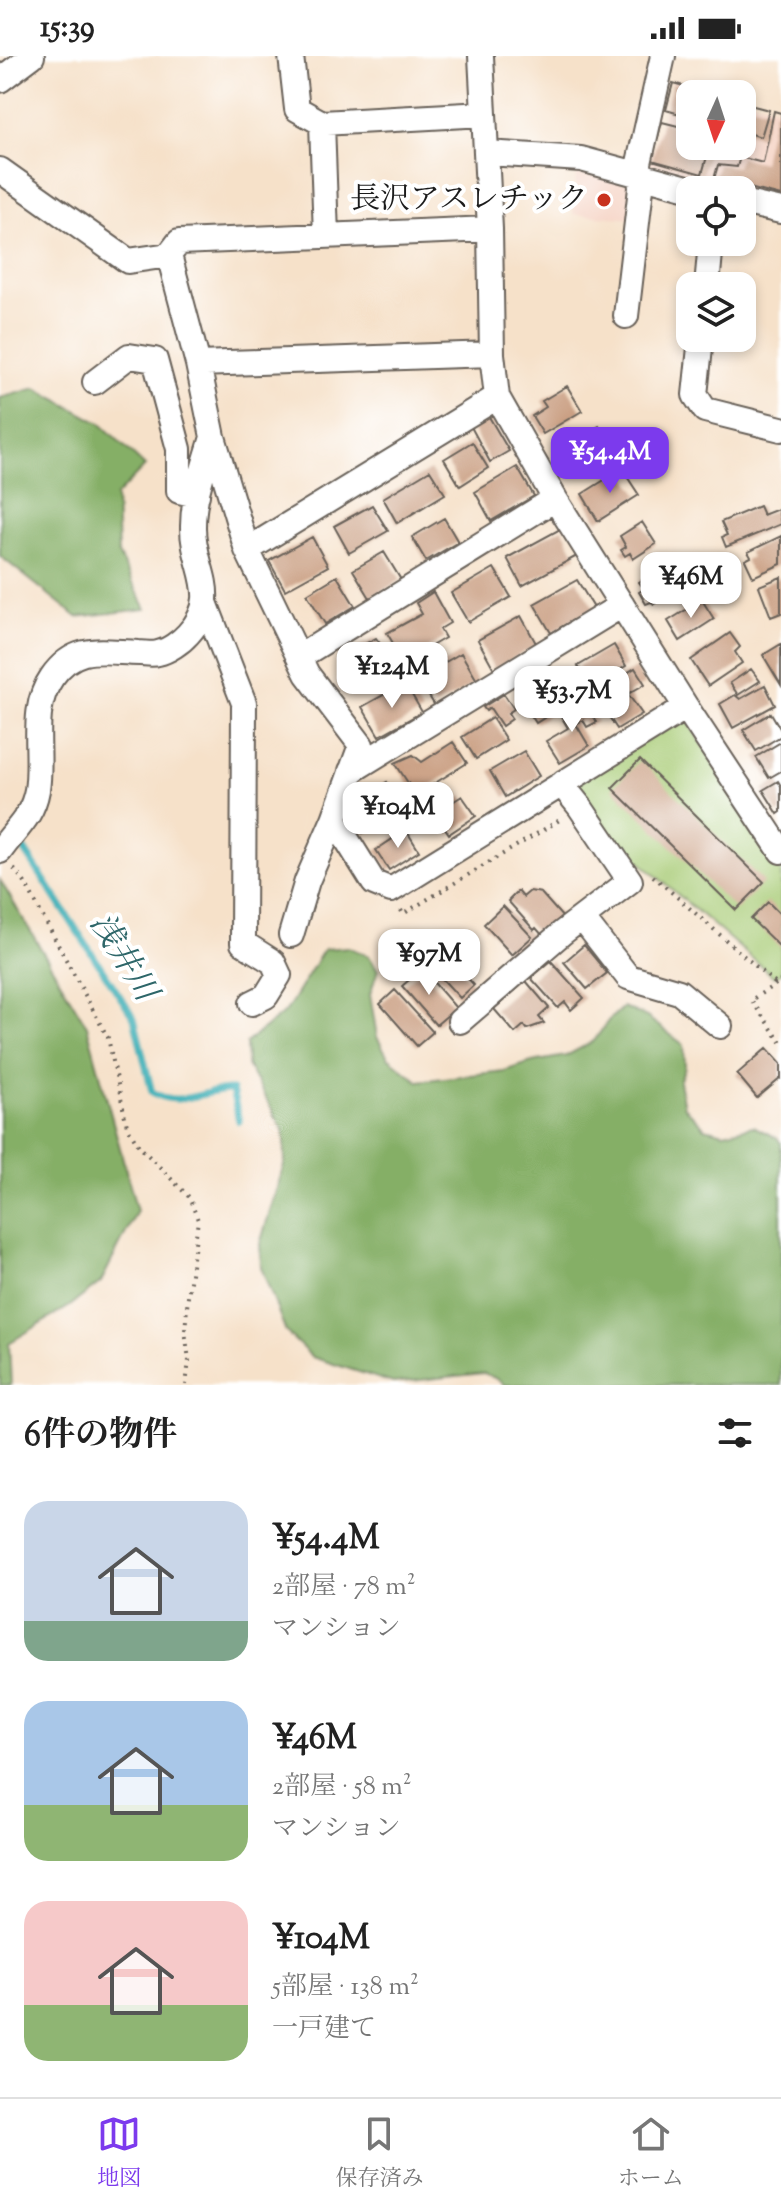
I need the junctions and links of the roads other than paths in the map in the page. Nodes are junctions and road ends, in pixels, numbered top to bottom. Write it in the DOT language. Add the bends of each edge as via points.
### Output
graph roads {
  1 [pos="32,56"];
  2 [pos="291,56"];
  3 [pos="481,56"];
  4 [pos="663,56"];
  5 [pos="0,80"];
  6 [pos="484,114"];
  7 [pos="322,123"];
  8 [pos="486,153"];
  9 [pos="0,170"];
  10 [pos="641,175"];
  11 [pos="676,185"];
  12 [pos="756,205"];
  13 [pos="781,211"];
  14 [pos="490,229"];
  15 [pos="326,236"];
  16 [pos="169,255"];
  17 [pos="626,316"];
  18 [pos="700,352"];
  19 [pos="492,354"];
  20 [pos="198,364"];
  21 [pos="95,382"];
  22 [pos="497,397"];
  23 [pos="781,429"];
  24 [pos="213,437"];
  25 [pos="197,495"];
  26 [pos="555,499"];
  27 [pos="247,550"];
  28 [pos="206,605"];
  29 [pos="622,605"];
  30 [pos="299,657"];
  31 [pos="686,707"];
  32 [pos="351,771"];
  33 [pos="564,782"];
  34 [pos="334,819"];
  35 [pos="781,851"];
  36 [pos="4,856"];
  37 [pos="582,918"];
  38 [pos="291,935"];
  39 [pos="252,1003"];
  40 [pos="460,1021"];
  41 [pos="720,1026"];
  1 -- 5 [label="street"];
  2 -- 7 [label="street" via="297,109"];
  3 -- 6 [label="street"];
  4 -- 10 [label="street" via="639,163"];
  6 -- 7 [label="street"];
  6 -- 8 [label="street"];
  7 -- 15 [label="street"];
  8 -- 10 [label="street" via="581,159"];
  8 -- 14 [label="street"];
  9 -- 16 [label="street" via="128,261"];
  10 -- 11 [label="street"];
  10 -- 17 [label="street"];
  12 -- 13 [label="street"];
  14 -- 15 [label="street"];
  14 -- 19 [label="street"];
  15 -- 16 [label="street" via="179,242"];
  16 -- 20 [label="street"];
  18 -- 23 [label="street" via="695,395 705,410"];
  19 -- 20 [label="street"];
  19 -- 22 [label="street"];
  20 -- 24 [label="street"];
  21 -- 25 [label="street" via="129,356 155,360 179,449 179,491"];
  22 -- 26 [label="street"];
  22 -- 27 [label="street"];
  24 -- 25 [label="street"];
  24 -- 27 [label="street"];
  25 -- 28 [label="street" via="192,527"];
  26 -- 29 [label="street"];
  26 -- 30 [label="street"];
  27 -- 30 [label="street"];
  28 -- 36 [label="street" via="182,641 158,653 82,651 66,660 40,702 37,789"];
  28 -- 39 [label="street" via="244,703 243,943 273,962 279,975 266,996"];
  29 -- 31 [label="street"];
  29 -- 32 [label="street"];
  30 -- 32 [label="street" via="361,745"];
  31 -- 33 [label="street"];
  31 -- 35 [label="street"];
  32 -- 34 [label="street"];
  33 -- 34 [label="street" via="391,890 374,883"];
  33 -- 37 [label="street" via="630,881"];
  34 -- 38 [label="street"];
  37 -- 40 [label="street"];
  37 -- 41 [label="street" via="628,977 679,992"];
}
